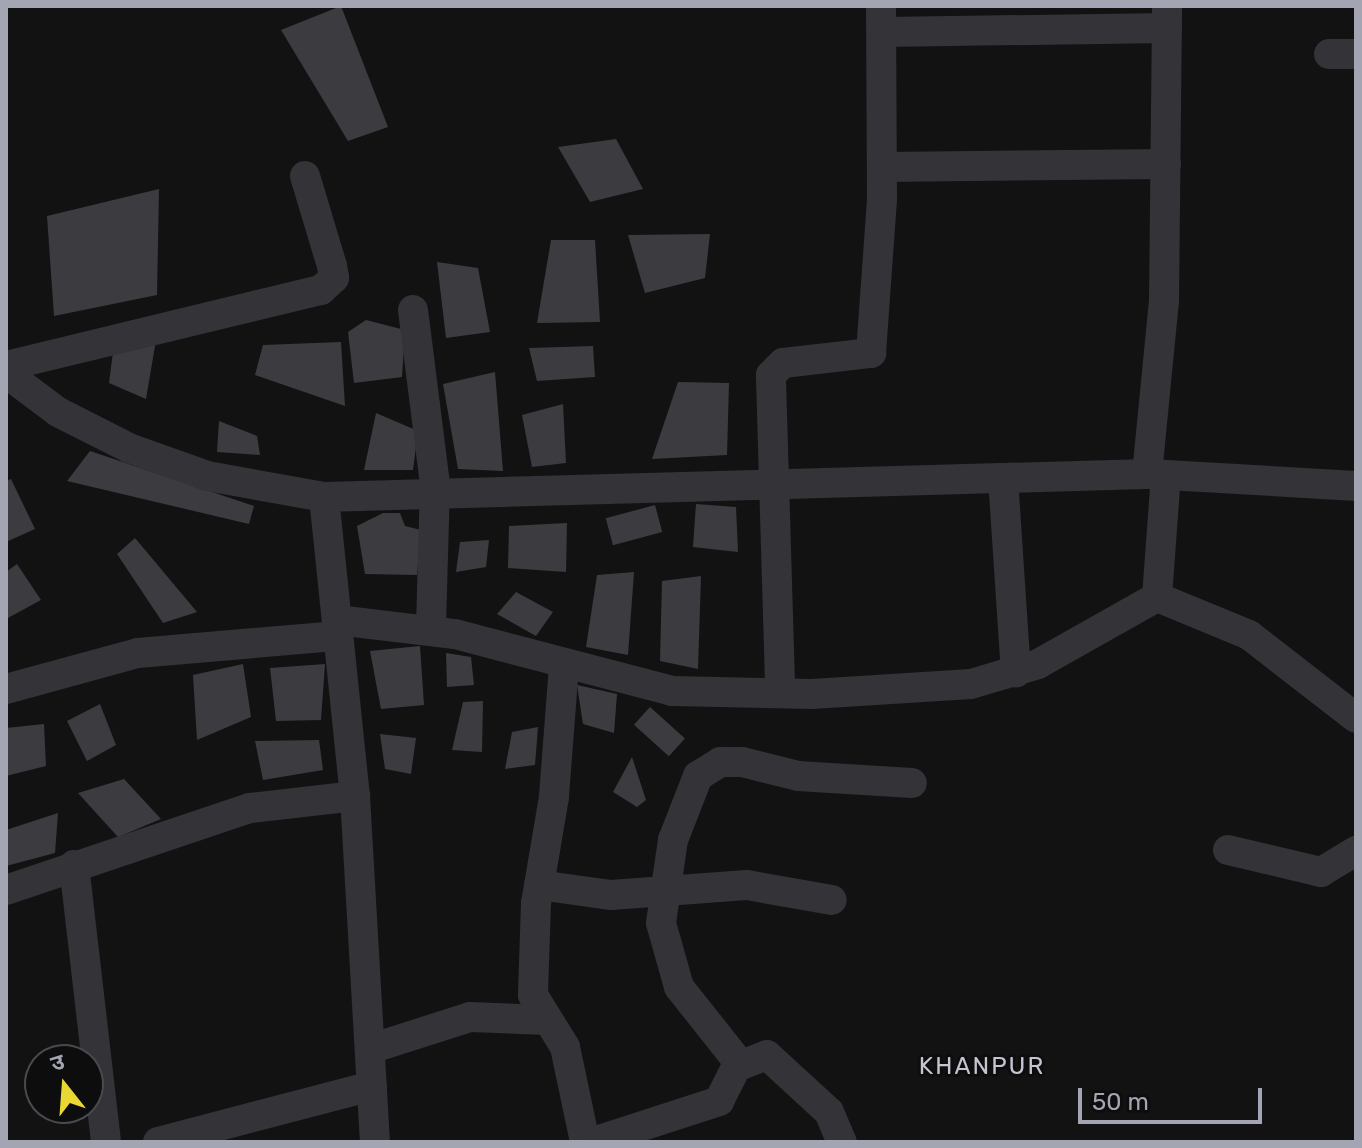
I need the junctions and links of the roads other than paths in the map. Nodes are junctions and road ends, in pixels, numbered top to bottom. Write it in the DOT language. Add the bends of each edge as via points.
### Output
graph roads {
  1 [pos="1167,17"];
  2 [pos="882,19"];
  3 [pos="1166,164"];
  4 [pos="882,167"];
  5 [pos="305,176"];
  6 [pos="413,310"];
  7 [pos="6,366"];
  8 [pos="6,373"];
  9 [pos="1156,475"];
  10 [pos="1003,478"];
  11 [pos="778,483"];
  12 [pos="1356,486"];
  13 [pos="434,494"];
  14 [pos="324,497"];
  15 [pos="1157,597"];
  16 [pos="338,628"];
  17 [pos="431,629"];
  18 [pos="564,666"];
  19 [pos="1016,673"];
  20 [pos="780,683"];
  21 [pos="6,689"];
  22 [pos="1356,718"];
  23 [pos="912,783"];
  24 [pos="355,796"];
  25 [pos="1228,850"];
  26 [pos="1356,851"];
  27 [pos="74,865"];
  28 [pos="539,885"];
  29 [pos="6,890"];
  30 [pos="662,891"];
  31 [pos="832,900"];
  32 [pos="546,1020"];
  33 [pos="370,1049"];
  34 [pos="740,1064"];
  35 [pos="372,1086"];
  36 [pos="106,1142"];
  37 [pos="158,1142"];
  38 [pos="375,1142"];
  39 [pos="585,1142"];
  40 [pos="593,1142"];
  41 [pos="842,1142"];
  1 -- 2 [label="street"];
  1 -- 3 [label="street"];
  2 -- 4 [label="street"];
  3 -- 4 [label="street"];
  3 -- 9 [label="street"];
  4 -- 11 [label="street" via="871,353 783,363 771,375"];
  5 -- 7 [label="street" via="334,278 321,290"];
  6 -- 13 [label="street"];
  8 -- 14 [label="street" via="58,412 129,448 207,476"];
  9 -- 10 [label="street"];
  9 -- 12 [label="street"];
  9 -- 15 [label="street"];
  10 -- 11 [label="street"];
  10 -- 19 [label="street"];
  11 -- 13 [label="street"];
  11 -- 20 [label="street"];
  13 -- 14 [label="street"];
  13 -- 17 [label="street"];
  14 -- 16 [label="street"];
  15 -- 19 [label="street"];
  15 -- 22 [label="street" via="1249,635"];
  16 -- 17 [label="street"];
  16 -- 21 [label="street" via="138,653"];
  16 -- 24 [label="street"];
  17 -- 18 [label="street"];
  18 -- 19 [label="street" via="672,691 741,696 900,692"];
  18 -- 28 [label="street"];
  23 -- 30 [label="street" via="720,762 698,776 687,799"];
  24 -- 27 [label="street" via="277,801"];
  24 -- 33 [label="street"];
  25 -- 26 [label="street" via="1321,872"];
  27 -- 29 [label="street"];
  27 -- 36 [label="street"];
  28 -- 30 [label="street" via="611,895"];
  28 -- 32 [label="street" via="533,995"];
  30 -- 31 [label="street" via="747,885"];
  30 -- 34 [label="street" via="661,923 679,987"];
  32 -- 33 [label="street" via="470,1017"];
  32 -- 39 [label="street" via="565,1047"];
  33 -- 35 [label="street"];
  34 -- 40 [label="street" via="719,1101"];
  34 -- 41 [label="street" via="774,1056 829,1112"];
  35 -- 37 [label="street"];
  35 -- 38 [label="street"];
}
